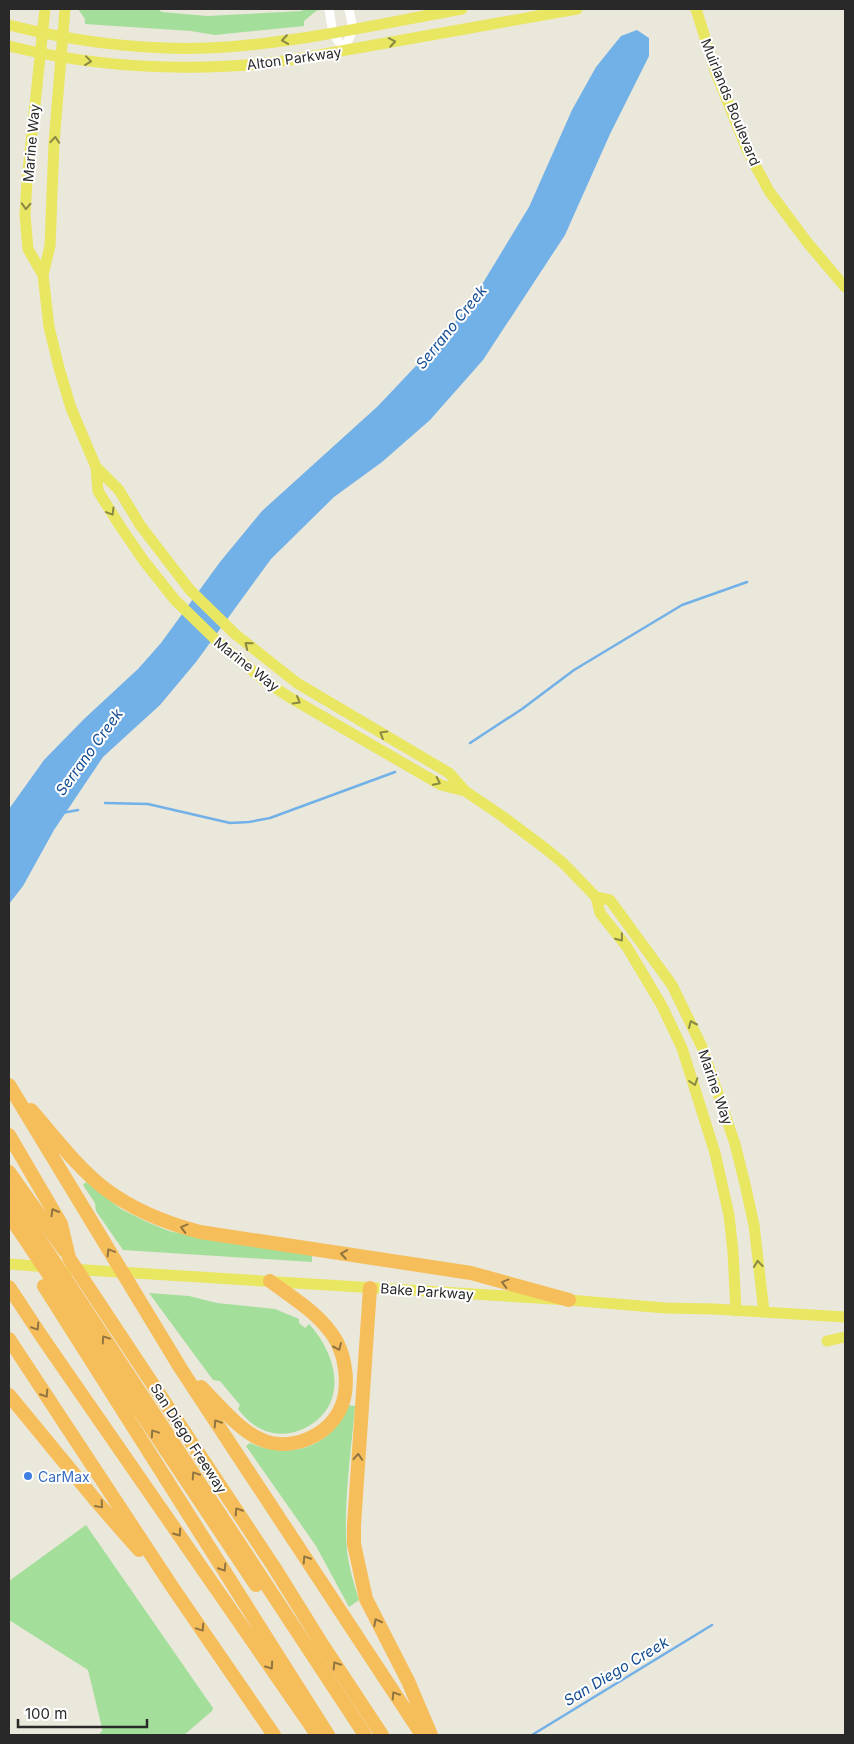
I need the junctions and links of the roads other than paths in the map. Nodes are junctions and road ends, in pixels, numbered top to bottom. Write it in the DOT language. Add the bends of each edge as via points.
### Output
graph roads {
  1 [pos="45,9"];
  2 [pos="65,9"];
  3 [pos="328,9"];
  4 [pos="349,9"];
  5 [pos="462,9"];
  6 [pos="577,9"];
  7 [pos="696,9"];
  8 [pos="9,26"];
  9 [pos="353,29"];
  10 [pos="333,33"];
  11 [pos="42,34"];
  12 [pos="62,37"];
  13 [pos="9,46"];
  14 [pos="344,50"];
  15 [pos="40,53"];
  16 [pos="61,57"];
  17 [pos="43,275"];
  18 [pos="845,287"];
  19 [pos="96,467"];
  20 [pos="465,791"];
  21 [pos="596,897"];
  22 [pos="9,1084"];
  23 [pos="9,1135"];
  24 [pos="9,1172"];
  25 [pos="9,1193"];
  26 [pos="9,1216"];
  27 [pos="9,1232"];
  28 [pos="69,1258"];
  29 [pos="9,1264"];
  30 [pos="270,1282"];
  31 [pos="9,1286"];
  32 [pos="370,1288"];
  33 [pos="569,1300"];
  34 [pos="736,1311"];
  35 [pos="764,1312"];
  36 [pos="845,1317"];
  37 [pos="845,1337"];
  38 [pos="9,1339"];
  39 [pos="827,1341"];
  40 [pos="181,1369"];
  41 [pos="9,1395"];
  42 [pos="173,1588"];
  43 [pos="274,1735"];
  44 [pos="318,1735"];
  45 [pos="328,1735"];
  46 [pos="356,1735"];
  47 [pos="365,1735"];
  48 [pos="382,1735"];
  49 [pos="422,1735"];
  50 [pos="431,1735"];
  1 -- 11 [label="main road, Marine Way"];
  2 -- 12 [label="main road, Marine Way"];
  3 -- 10 [label="street"];
  4 -- 9 [label="street"];
  5 -- 9 [label="main road, Alton Parkway"];
  14 -- 6 [label="main road, Alton Parkway, one-way"];
  7 -- 18 [label="main road, Muirlands Boulevard" via="716,74 769,191"];
  8 -- 11 [label="main road, Alton Parkway"];
  9 -- 10 [label="main road, Alton Parkway"];
  9 -- 14 [label="street"];
  10 -- 12 [label="main road, Alton Parkway, one-way" via="257,44 186,48"];
  10 -- 14 [label="street"];
  11 -- 12 [label="main road, Alton Parkway"];
  11 -- 15 [label="main road, Marine Way"];
  12 -- 16 [label="main road, Marine Way"];
  13 -- 15 [label="main road, Alton Parkway"];
  16 -- 14 [label="main road, Alton Parkway, one-way" via="142,66 200,67 277,62"];
  15 -- 16 [label="main road, Alton Parkway"];
  15 -- 17 [label="main road, Marine Way, one-way" via="25,215 28,249"];
  17 -- 16 [label="main road, Marine Way, one-way" via="50,246"];
  17 -- 19 [label="main road, Marine Way" via="49,327 59,368 71,408"];
  20 -- 19 [label="main road, Marine Way, one-way" via="449,773 297,682 235,634 190,590 140,525 119,490"];
  19 -- 20 [label="main road, Marine Way, one-way" via="98,491 139,554 175,600 216,640 289,696 441,785"];
  20 -- 21 [label="main road, Marine Way" via="546,849"];
  21 -- 34 [label="main road, Marine Way, one-way" via="600,913 651,986 682,1048 715,1153 729,1215"];
  35 -- 21 [label="main road, Marine Way, one-way" via="754,1225 745,1184 730,1127 702,1047 672,985 657,963 610,900"];
  33 -- 22 [label="highway, one-way" via="470,1273 171,1225 103,1188"];
  40 -- 22 [label="highway, one-way"];
  28 -- 23 [label="highway, San Diego Freeway, one-way" via="61,1224"];
  24 -- 28 [label="highway"];
  47 -- 25 [label="highway, one-way"];
  46 -- 26 [label="highway, one-way"];
  27 -- 45 [label="highway, one-way"];
  48 -- 28 [label="highway, San Diego Freeway, one-way"];
  29 -- 30 [label="main road, Bake Parkway"];
  30 -- 32 [label="main road, Bake Parkway"];
  30 -- 40 [label="highway, one-way" via="319,1319 338,1344 344,1366 345,1392 342,1405 328,1426 318,1435 294,1444 262,1440 244,1429"];
  31 -- 44 [label="highway, one-way"];
  32 -- 33 [label="main road, Bake Parkway"];
  50 -- 32 [label="highway, one-way" via="408,1681 366,1599 354,1544"];
  33 -- 34 [label="main road, Bake Parkway"];
  34 -- 35 [label="main road, Bake Parkway"];
  35 -- 36 [label="main road, Bake Parkway"];
  37 -- 39 [label="main road"];
  38 -- 42 [label="highway, one-way"];
  49 -- 40 [label="highway, one-way"];
  41 -- 42 [label="highway, one-way"];
  42 -- 43 [label="highway, one-way"];
}
